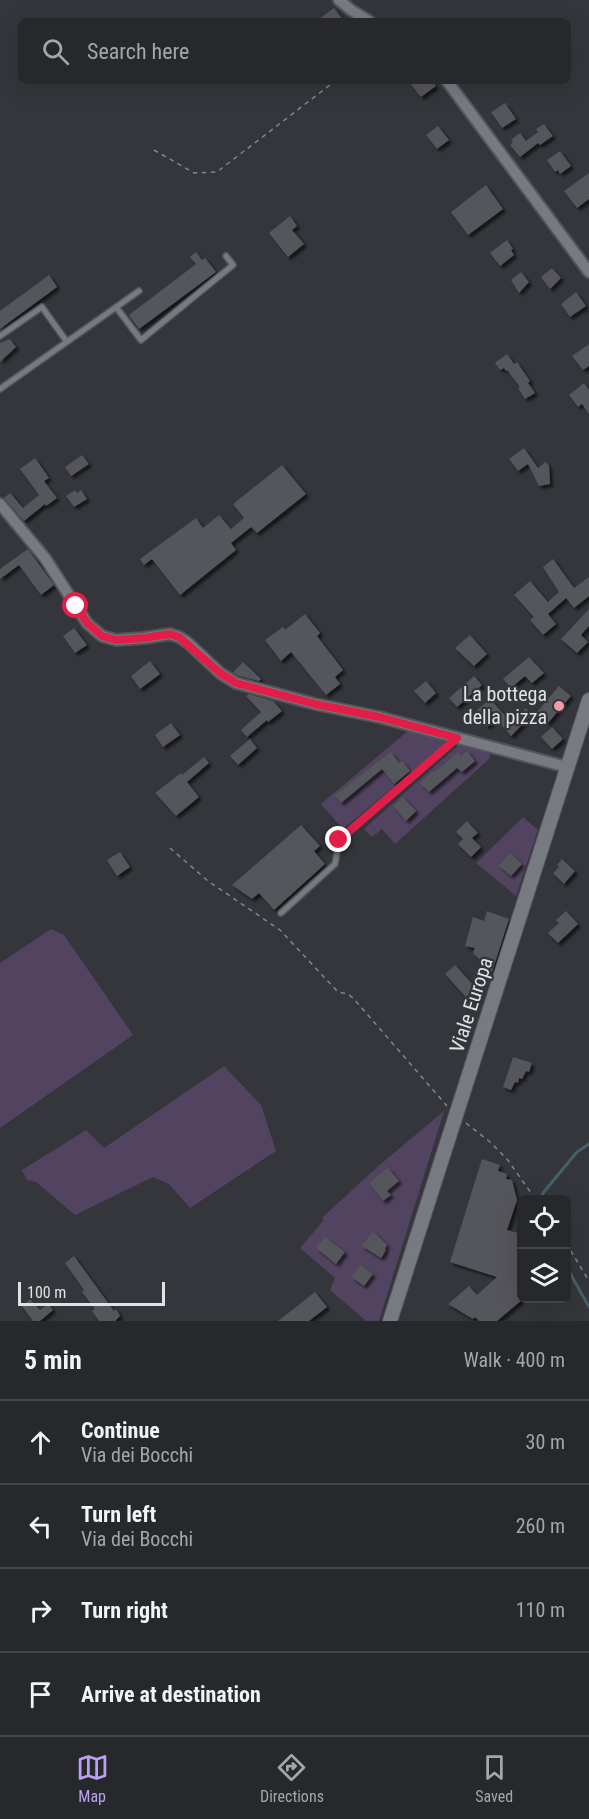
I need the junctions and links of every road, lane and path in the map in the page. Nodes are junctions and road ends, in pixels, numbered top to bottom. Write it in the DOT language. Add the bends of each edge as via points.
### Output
graph roads {
  1 [pos="339,0"];
  2 [pos="364,18"];
  3 [pos="331,84"];
  4 [pos="449,84"];
  5 [pos="154,150"];
  6 [pos="226,256"];
  7 [pos="589,272"];
  8 [pos="139,291"];
  9 [pos="116,307"];
  10 [pos="0,336"];
  11 [pos="67,342"];
  12 [pos="0,389"];
  13 [pos="0,504"];
  14 [pos="589,700"];
  15 [pos="457,738"];
  16 [pos="567,767"];
  17 [pos="170,848"];
  18 [pos="281,913"];
  19 [pos="456,1116"];
  20 [pos="532,1195"];
  21 [pos="570,1249"];
  22 [pos="589,1281"];
  23 [pos="390,1321"];
  1 -- 2 [label="street"];
  3 -- 5 [label="path" via="216,172 194,173"];
  4 -- 7 [label="street"];
  6 -- 9 [label="lane" via="233,265 141,340"];
  8 -- 9 [label="lane"];
  9 -- 11 [label="lane"];
  10 -- 11 [label="lane" via="42,307"];
  11 -- 12 [label="lane"];
  13 -- 15 [label="street" via="45,558 87,623 102,636 116,640 170,634 186,642 236,683"];
  14 -- 16 [label="main road, Viale Europa"];
  15 -- 16 [label="street"];
  15 -- 18 [label="lane" via="339,840 335,864"];
  16 -- 19 [label="main road, Viale Europa"];
  17 -- 19 [label="path" via="208,881 280,930 338,992 348,993"];
  19 -- 20 [label="path" via="507,1159"];
  19 -- 23 [label="main road, Viale Europa"];
  21 -- 22 [label="path"];
}
